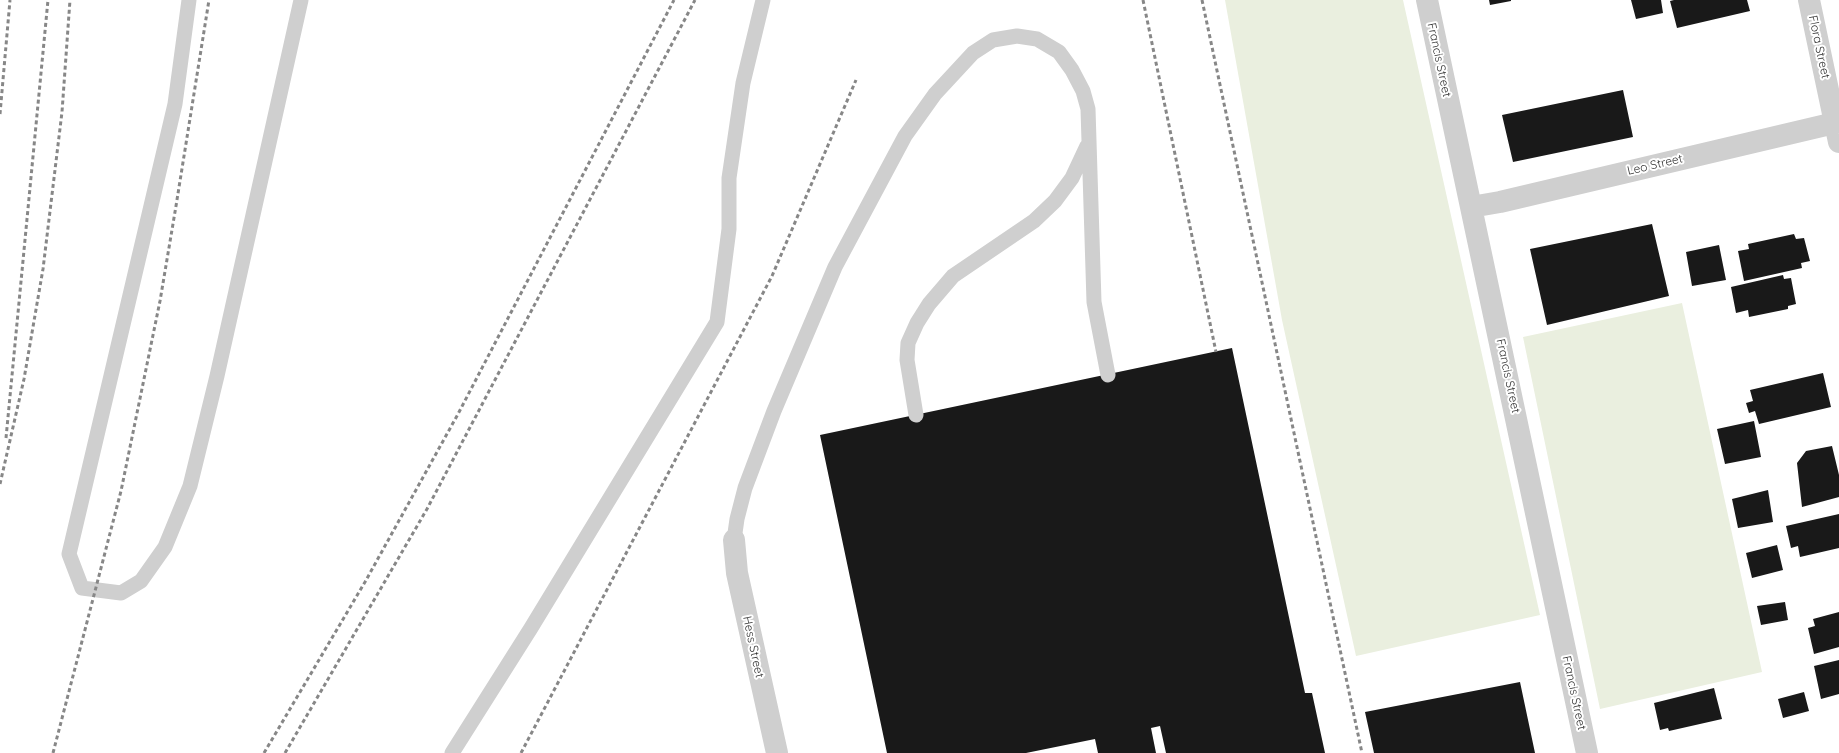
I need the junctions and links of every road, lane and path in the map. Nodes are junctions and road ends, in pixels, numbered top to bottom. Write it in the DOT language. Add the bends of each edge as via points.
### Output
graph roads {
  1 [pos="189,0"];
  2 [pos="301,0"];
  3 [pos="763,0"];
  4 [pos="1427,0"];
  5 [pos="1809,0"];
  6 [pos="1838,129"];
  7 [pos="1088,143"];
  8 [pos="1471,207"];
  9 [pos="1108,375"];
  10 [pos="916,414"];
  11 [pos="734,540"];
  12 [pos="452,753"];
  13 [pos="777,753"];
  14 [pos="1587,753"];
  1 -- 2 [label="lane" via="175,104 68,554 82,588 121,593 141,581 165,547 190,486"];
  3 -- 12 [label="lane" via="743,83 729,178 729,229 717,322"];
  4 -- 8 [label="street, Francis Street"];
  5 -- 6 [label="street, Flora Street"];
  6 -- 8 [label="street, Leo Street"];
  7 -- 9 [label="lane" via="1094,302"];
  7 -- 10 [label="lane" via="1072,178 1055,201 1034,221 953,276 916,322 908,343 906,360"];
  7 -- 11 [label="lane" via="1088,109 1083,91 1072,70 1058,52 1037,39 1017,36 993,40 973,53 935,94 905,136 835,267 774,411 745,488"];
  8 -- 14 [label="street, Francis Street"];
  11 -- 13 [label="street, Hess Street" via="737,572"];
}
